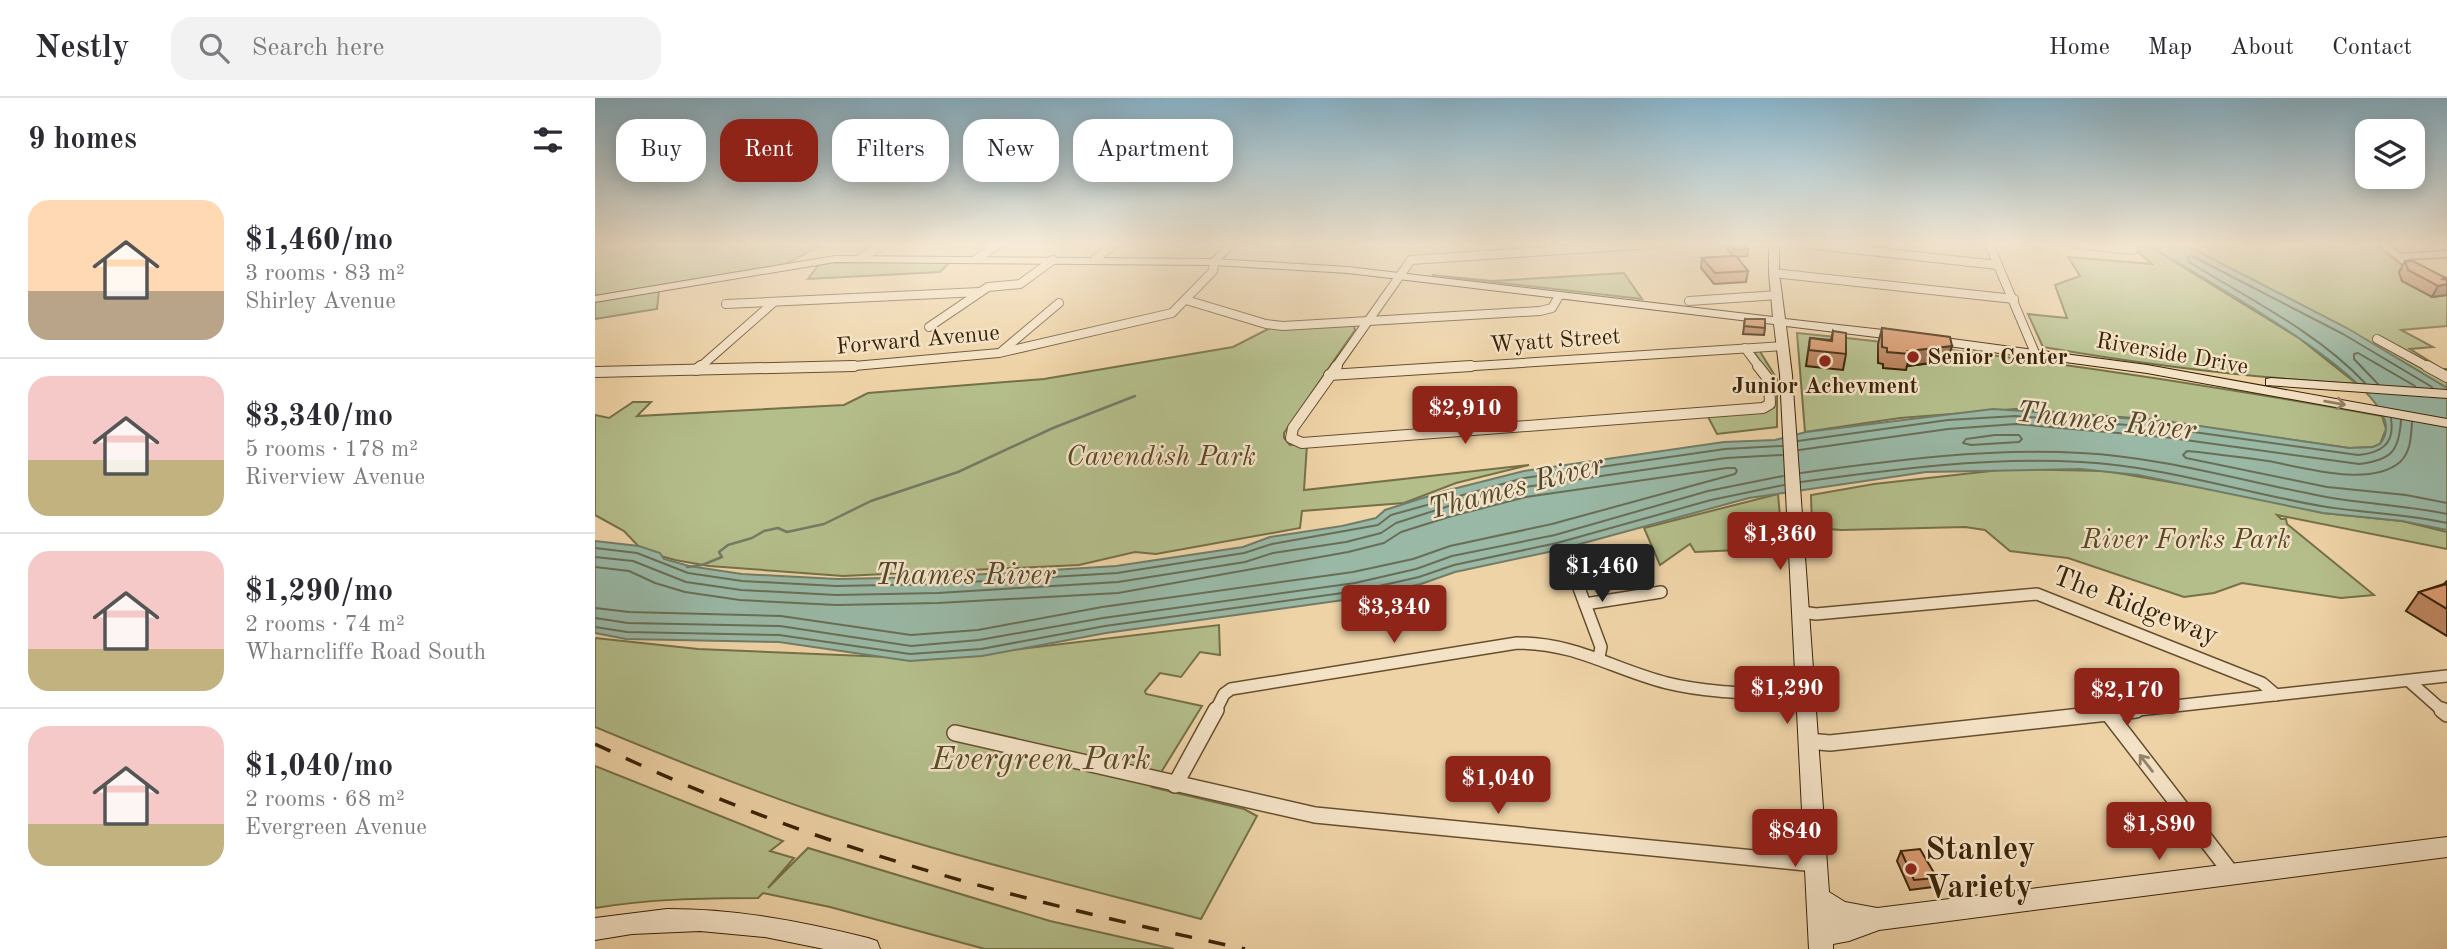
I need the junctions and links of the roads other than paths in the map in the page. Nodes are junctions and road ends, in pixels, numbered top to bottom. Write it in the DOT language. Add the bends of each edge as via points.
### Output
graph roads {
  1 [pos="696,284"];
  2 [pos="1020,284"];
  3 [pos="1201,284"];
  4 [pos="1393,284"];
  5 [pos="1460,284"];
  6 [pos="1776,284"];
  7 [pos="1873,284"];
  8 [pos="2007,284"];
  9 [pos="980,292"];
  10 [pos="1778,295"];
  11 [pos="1559,296"];
  12 [pos="595,299"];
  13 [pos="2014,299"];
  14 [pos="1186,300"];
  15 [pos="1689,301"];
  16 [pos="774,302"];
  17 [pos="1059,303"];
  18 [pos="726,304"];
  19 [pos="1206,306"];
  20 [pos="1172,313"];
  21 [pos="1366,321"];
  22 [pos="1781,322"];
  23 [pos="929,327"];
  24 [pos="2377,338"];
  25 [pos="1784,346"];
  26 [pos="1745,348"];
  27 [pos="999,353"];
  28 [pos="2035,353"];
  29 [pos="2147,369"];
  30 [pos="696,370"];
  31 [pos="595,372"];
  32 [pos="1329,375"];
  33 [pos="2447,377"];
  34 [pos="2447,394"];
  35 [pos="2447,423"];
  36 [pos="1573,572"];
  37 [pos="1661,592"];
  38 [pos="1585,604"];
  39 [pos="1801,612"];
  40 [pos="1599,657"];
  41 [pos="2447,676"];
  42 [pos="2409,681"];
  43 [pos="2276,695"];
  44 [pos="1806,696"];
  45 [pos="2108,713"];
  46 [pos="2447,714"];
  47 [pos="955,733"];
  48 [pos="1808,741"];
  49 [pos="1175,785"];
  50 [pos="2447,847"];
  51 [pos="1816,864"];
  52 [pos="2233,875"];
  53 [pos="1818,898"];
  54 [pos="1877,919"];
  55 [pos="595,929"];
  56 [pos="1821,940"];
  57 [pos="868,949"];
  1 -- 12 [label="main road, Riverside Drive"];
  2 -- 9 [label="street"];
  3 -- 14 [label="street, Forward Avenue"];
  4 -- 21 [label="street"];
  5 -- 11 [label="main road, Riverside Drive"];
  6 -- 10 [label="main road"];
  7 -- 13 [label="street"];
  8 -- 13 [label="street"];
  9 -- 16 [label="street"];
  9 -- 23 [label="street"];
  10 -- 15 [label="street"];
  10 -- 22 [label="main road"];
  11 -- 21 [label="street" via="1552,308 1541,311"];
  11 -- 22 [label="main road, Riverside Drive"];
  13 -- 28 [label="street"];
  14 -- 19 [label="street"];
  14 -- 20 [label="street, Forward Avenue"];
  16 -- 18 [label="street"];
  16 -- 30 [label="street"];
  17 -- 27 [label="street"];
  19 -- 20 [label="street"];
  19 -- 21 [label="street" via="1283,326"];
  20 -- 27 [label="street, Forward Avenue"];
  21 -- 32 [label="street"];
  22 -- 25 [label="main road"];
  22 -- 28 [label="main road, Riverside Drive"];
  24 -- 33 [label="street"];
  25 -- 26 [label="street, Wyatt Street"];
  25 -- 39 [label="main road"];
  26 -- 32 [label="street, Wyatt Street"];
  26 -- 32 [label="street" via="1769,380 1770,404 1763,408 1302,443 1291,438"];
  27 -- 30 [label="street, Forward Avenue" via="854,366"];
  28 -- 29 [label="main road, Riverside Drive"];
  29 -- 34 [label="main road"];
  29 -- 35 [label="main road, Riverside Drive, one-way"];
  30 -- 31 [label="street, Forward Avenue"];
  36 -- 38 [label="street"];
  37 -- 38 [label="street"];
  38 -- 40 [label="street" via="1601,647"];
  39 -- 43 [label="street, The Ridgeway" via="2037,594 2262,683"];
  39 -- 44 [label="main road"];
  40 -- 44 [label="street" via="1667,683"];
  40 -- 49 [label="street" via="1549,644 1517,643 1231,689"];
  41 -- 42 [label="street"];
  42 -- 43 [label="street"];
  42 -- 46 [label="street"];
  43 -- 45 [label="street"];
  44 -- 48 [label="main road"];
  45 -- 48 [label="street" via="1830,743"];
  52 -- 45 [label="street, one-way"];
  47 -- 49 [label="street"];
  48 -- 51 [label="main road"];
  49 -- 51 [label="street" via="1314,815"];
  50 -- 52 [label="main road"];
  51 -- 53 [label="main road"];
  52 -- 54 [label="main road"];
  53 -- 54 [label="main road" via="1840,912"];
  53 -- 56 [label="main road"];
  54 -- 56 [label="main road"];
  55 -- 57 [label="main road" via="664,919 714,919 763,923"];
}
